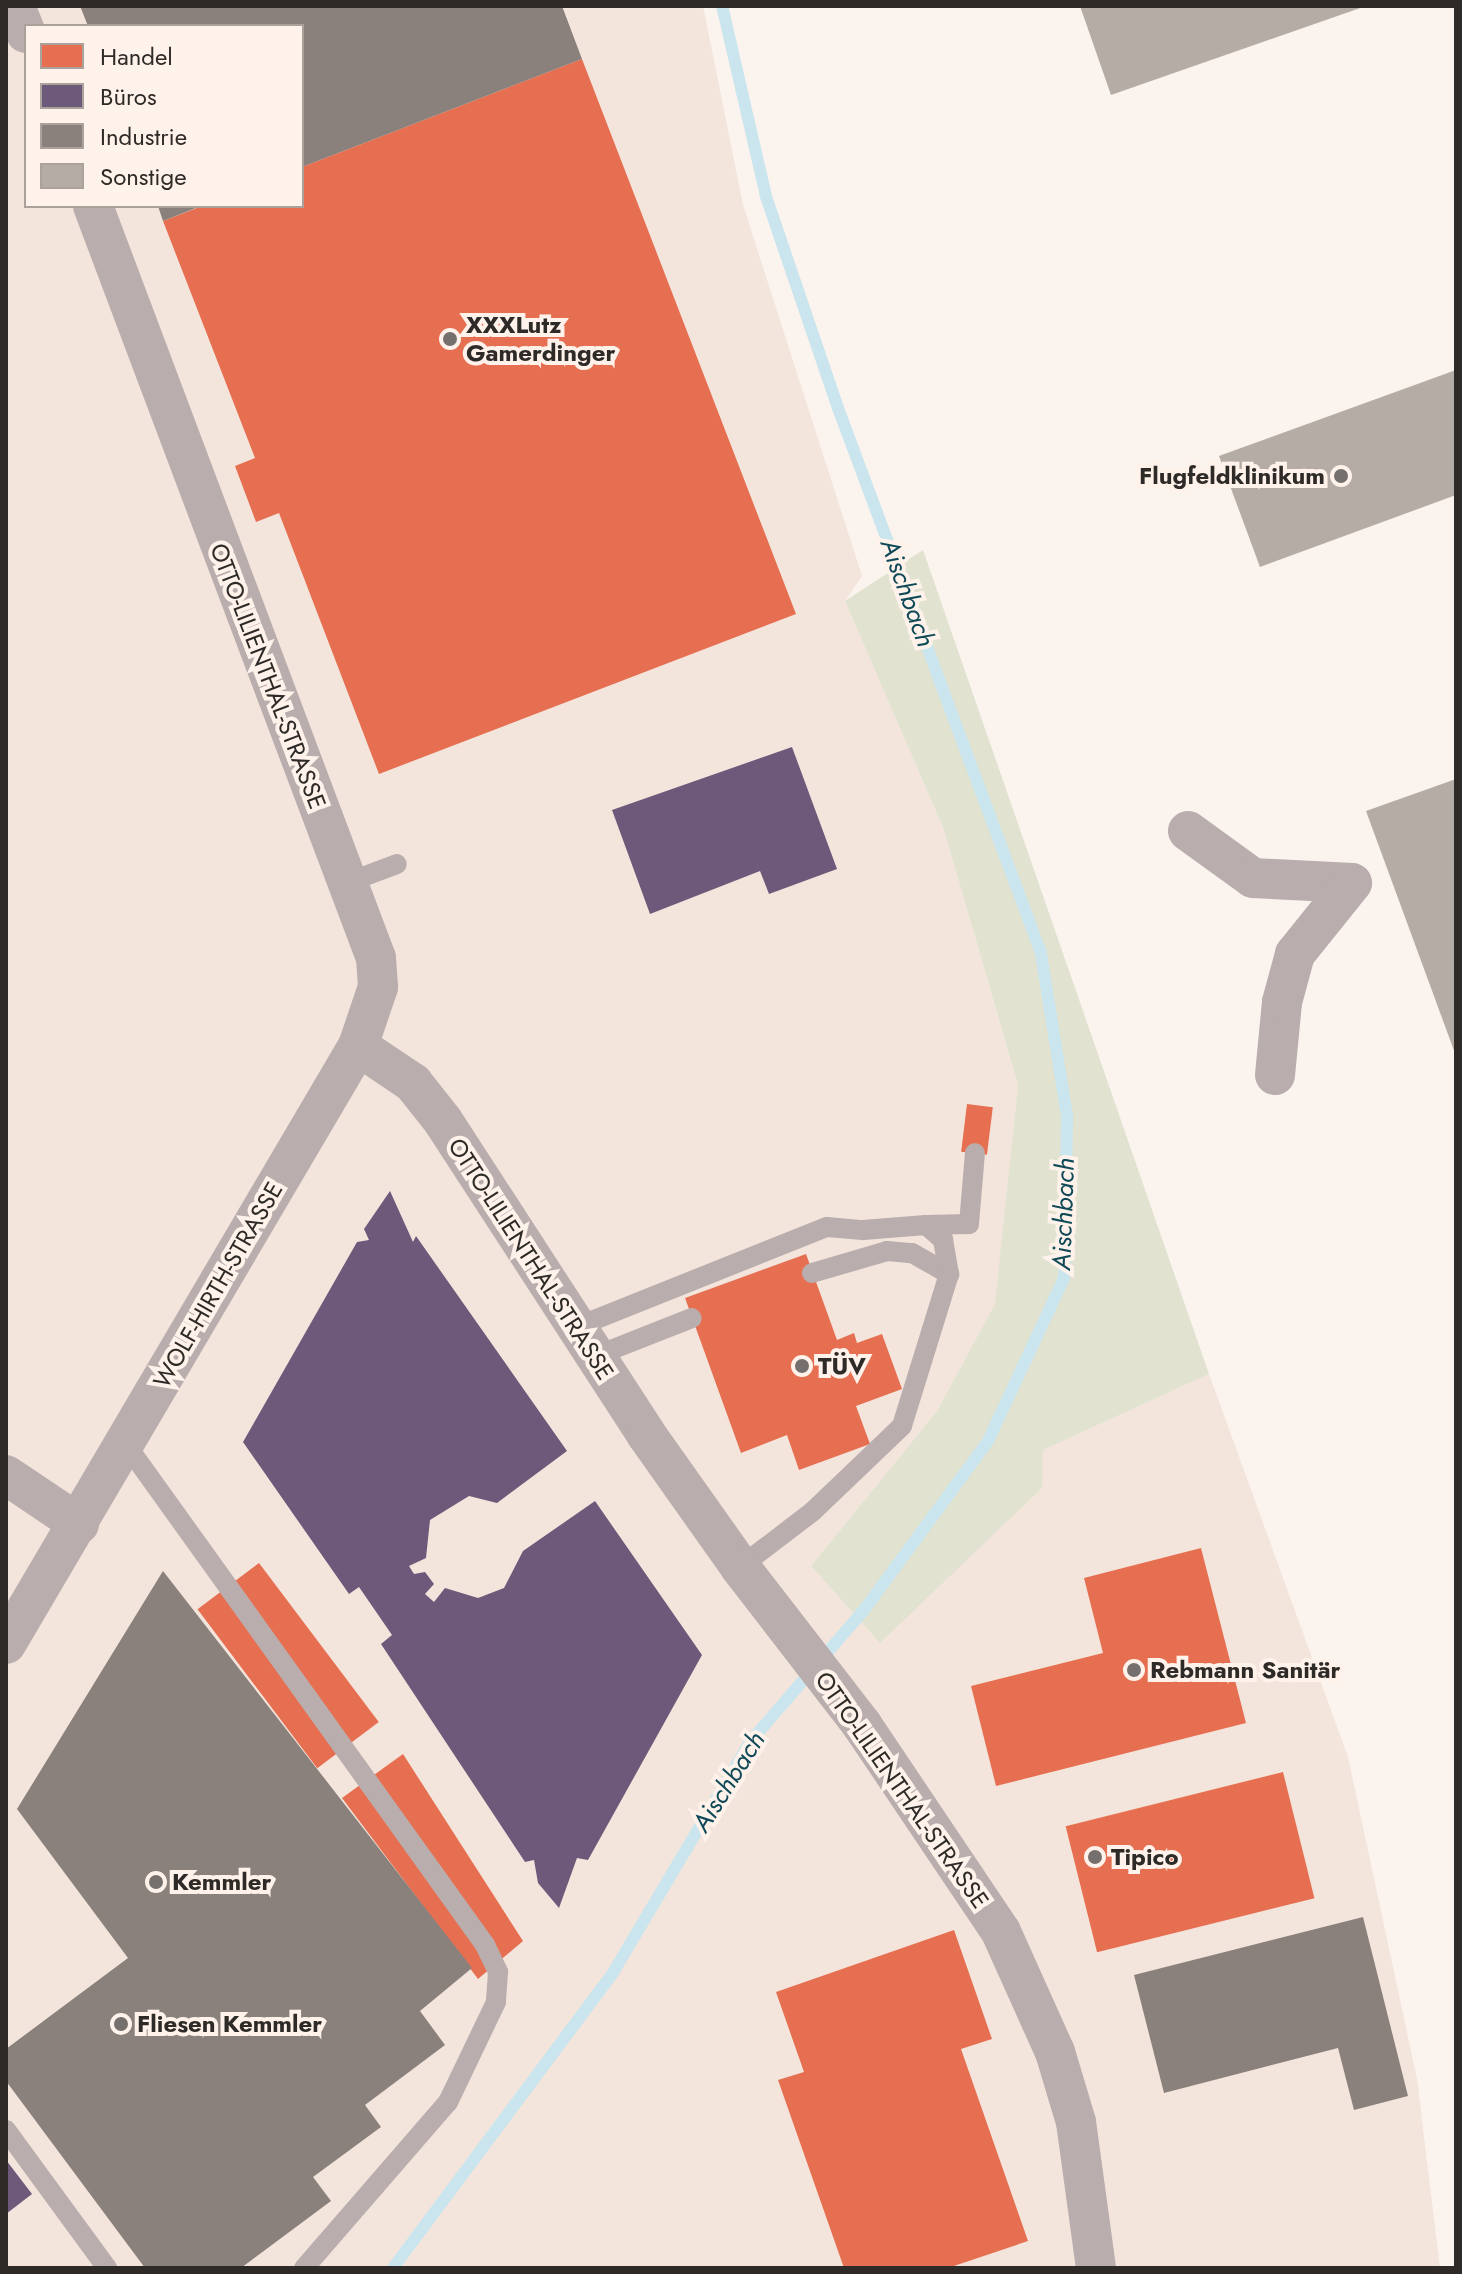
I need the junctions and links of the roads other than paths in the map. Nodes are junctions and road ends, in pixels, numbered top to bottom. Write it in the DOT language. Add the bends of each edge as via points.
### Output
graph roads {
  1 [pos="15,6"];
  2 [pos="24,28"];
  3 [pos="94,208"];
  4 [pos="1188,831"];
  5 [pos="397,864"];
  6 [pos="349,882"];
  7 [pos="358,1046"];
  8 [pos="1275,1075"];
  9 [pos="975,1153"];
  10 [pos="926,1225"];
  11 [pos="812,1273"];
  12 [pos="949,1274"];
  13 [pos="692,1318"];
  14 [pos="584,1342"];
  15 [pos="125,1443"];
  16 [pos="6,1475"];
  17 [pos="79,1524"];
  18 [pos="740,1567"];
  19 [pos="6,1644"];
  20 [pos="6,2130"];
  21 [pos="107,2268"];
  22 [pos="304,2268"];
  23 [pos="1096,2268"];
  1 -- 2 [label="street"];
  3 -- 6 [label="street, OTTO-LILIENTHAL-STRASSE" via="276,704"];
  4 -- 8 [label="street" via="1253,878 1352,883 1295,954 1282,1002"];
  5 -- 6 [label="lane"];
  6 -- 7 [label="street, OTTO-LILIENTHAL-STRASSE" via="376,958 378,987"];
  7 -- 14 [label="street, OTTO-LILIENTHAL-STRASSE" via="413,1083 443,1121"];
  7 -- 15 [label="street, WOLF-HIRTH-STRASSE"];
  9 -- 10 [label="lane" via="969,1224"];
  10 -- 12 [label="lane" via="943,1240"];
  10 -- 14 [label="lane" via="827,1227"];
  11 -- 12 [label="lane" via="887,1251 912,1253"];
  12 -- 18 [label="lane" via="902,1426 812,1512"];
  13 -- 14 [label="lane"];
  14 -- 18 [label="street, OTTO-LILIENTHAL-STRASSE"];
  15 -- 17 [label="street, WOLF-HIRTH-STRASSE"];
  15 -- 22 [label="lane" via="485,1945 498,1972 496,2002 448,2102"];
  16 -- 17 [label="street"];
  17 -- 19 [label="street, WOLF-HIRTH-STRASSE"];
  18 -- 23 [label="street, OTTO-LILIENTHAL-STRASSE" via="960,1867 1030,1990 1076,2122"];
  20 -- 21 [label="lane"];
}
